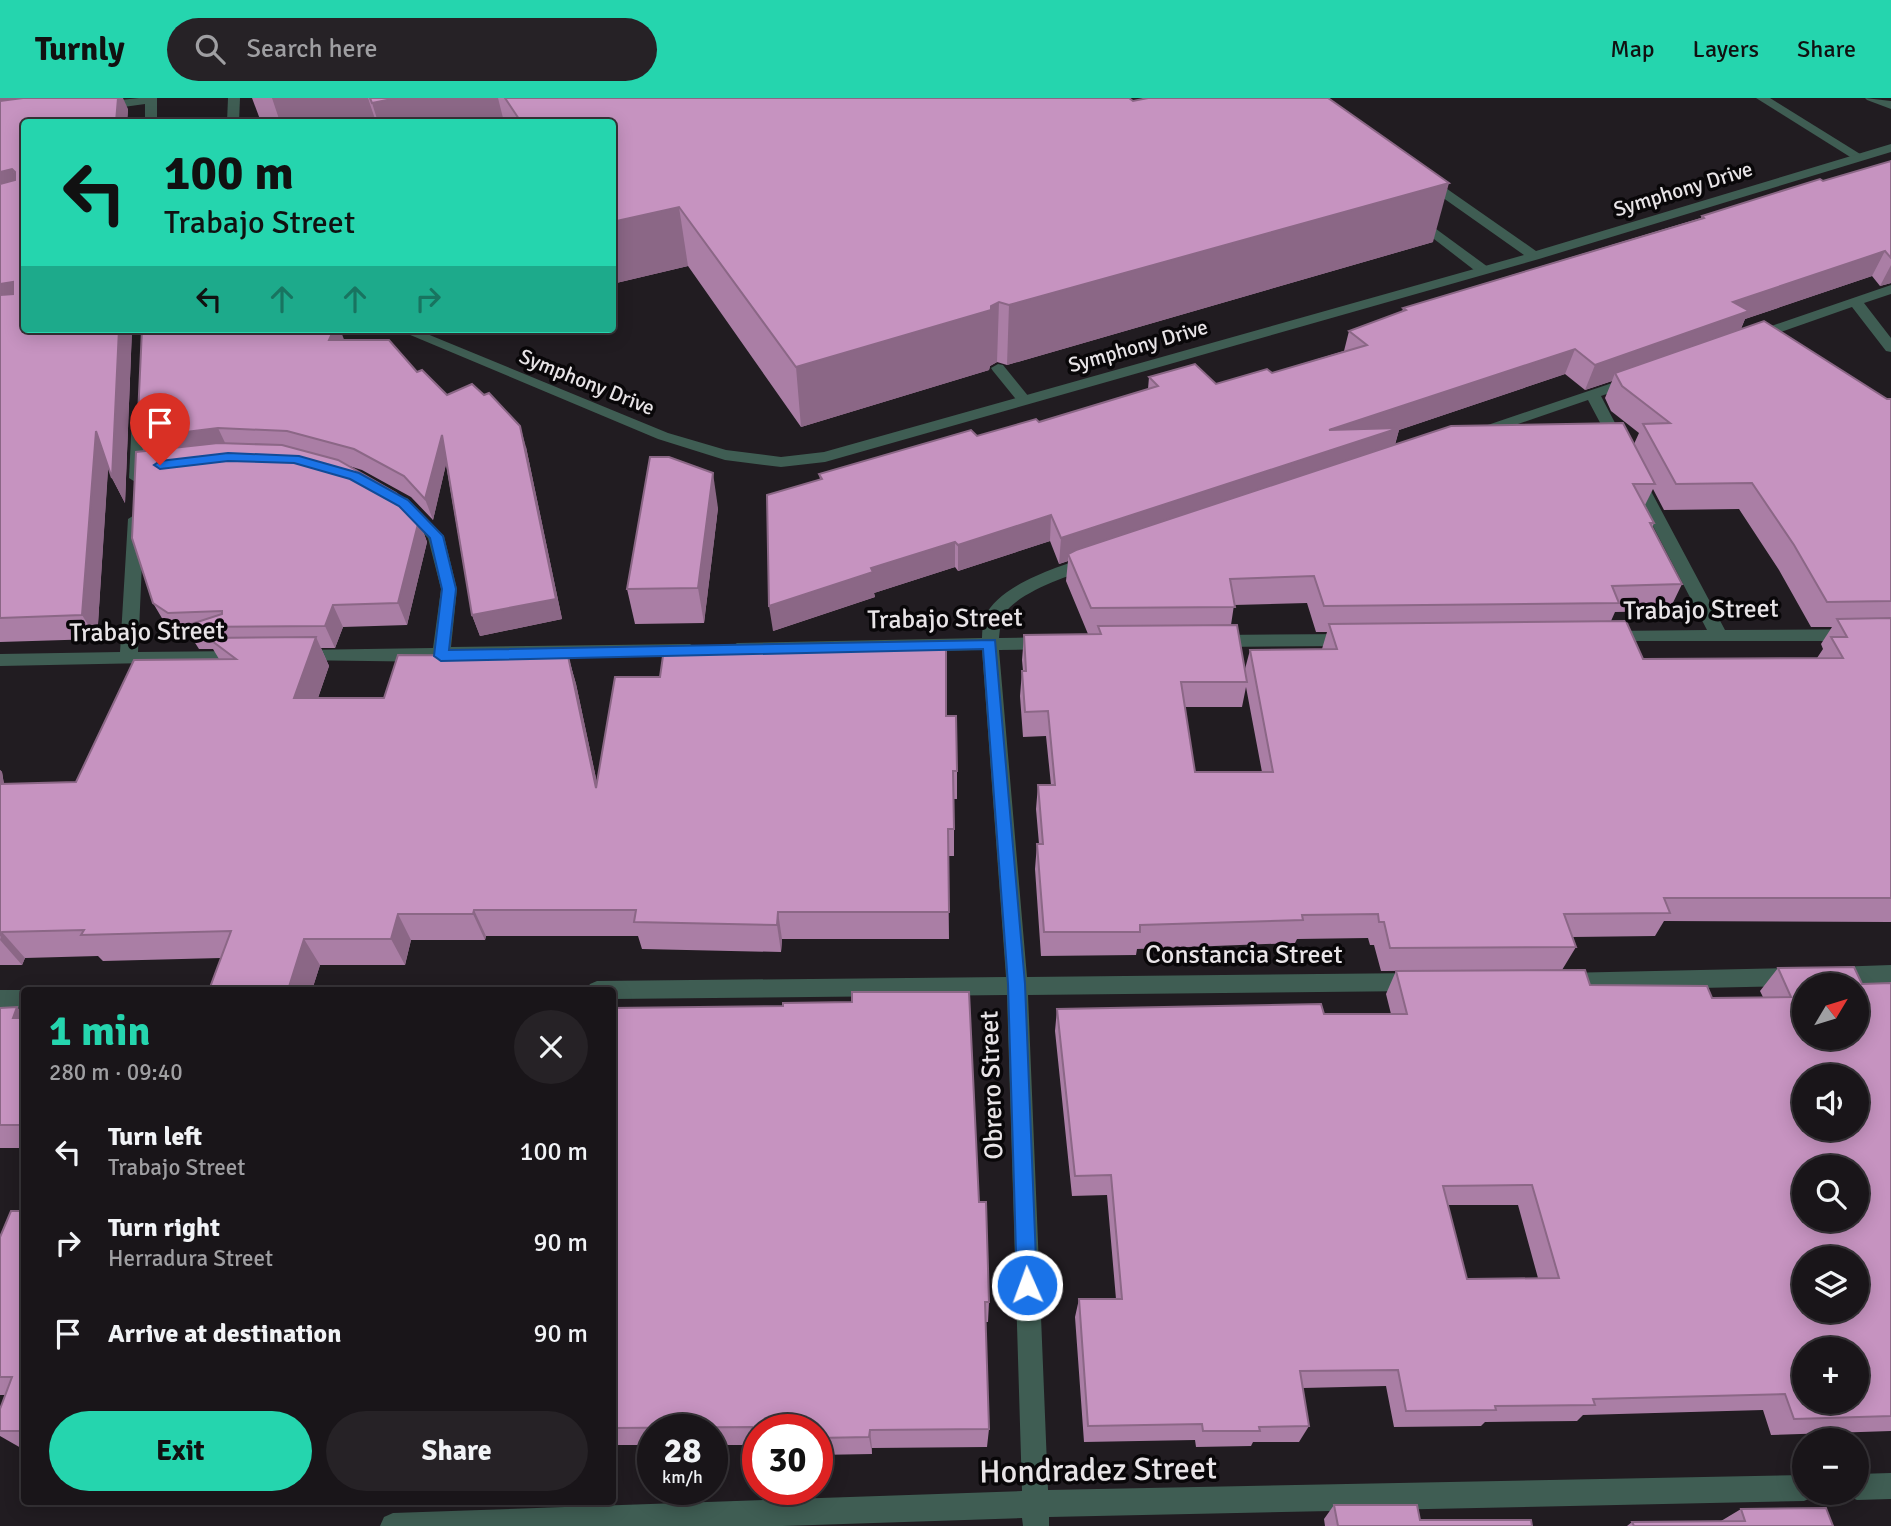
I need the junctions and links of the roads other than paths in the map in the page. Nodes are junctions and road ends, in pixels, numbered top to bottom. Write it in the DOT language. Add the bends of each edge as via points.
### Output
graph roads {
  1 [pos="234,98"];
  2 [pos="1762,98"];
  3 [pos="1871,98"];
  4 [pos="151,99"];
  5 [pos="1891,105"];
  6 [pos="82,108"];
  7 [pos="151,119"];
  8 [pos="233,119"];
  9 [pos="1891,148"];
  10 [pos="1859,157"];
  11 [pos="1413,170"];
  12 [pos="1408,213"];
  13 [pos="1534,256"];
  14 [pos="1483,270"];
  15 [pos="1891,289"];
  16 [pos="1855,301"];
  17 [pos="413,333"];
  18 [pos="1737,343"];
  19 [pos="1891,348"];
  20 [pos="998,368"];
  21 [pos="1645,376"];
  22 [pos="1592,395"];
  23 [pos="140,398"];
  24 [pos="1024,400"];
  25 [pos="1461,439"];
  26 [pos="384,492"];
  27 [pos="1106,557"];
  28 [pos="1891,635"];
  29 [pos="1719,636"];
  30 [pos="1595,637"];
  31 [pos="1375,639"];
  32 [pos="1196,641"];
  33 [pos="1072,643"];
  34 [pos="990,644"];
  35 [pos="441,656"];
  36 [pos="129,657"];
  37 [pos="0,660"];
  38 [pos="1891,974"];
  39 [pos="1442,982"];
  40 [pos="1538,982"];
  41 [pos="1017,984"];
  42 [pos="616,990"];
  43 [pos="0,999"];
  44 [pos="21,999"];
  45 [pos="1891,1486"];
  46 [pos="1869,1487"];
  47 [pos="1792,1488"];
  48 [pos="1036,1515"];
  49 [pos="393,1526"];
  1 -- 8 [label="street"];
  2 -- 10 [label="street"];
  3 -- 5 [label="street"];
  4 -- 6 [label="street"];
  4 -- 7 [label="street"];
  9 -- 10 [label="street, Symphony Drive"];
  10 -- 13 [label="street, Symphony Drive"];
  11 -- 13 [label="street"];
  12 -- 14 [label="street"];
  13 -- 14 [label="street, Symphony Drive"];
  14 -- 24 [label="street, Symphony Drive"];
  15 -- 16 [label="street"];
  16 -- 18 [label="street"];
  16 -- 19 [label="street"];
  17 -- 24 [label="street, Symphony Drive" via="663,436 725,455 781,462 825,457"];
  20 -- 24 [label="street"];
  21 -- 22 [label="street"];
  22 -- 25 [label="street"];
  22 -- 29 [label="street"];
  23 -- 36 [label="street" via="144,467 136,502"];
  26 -- 35 [label="street" via="404,503 436,536 449,589"];
  27 -- 34 [label="street" via="1067,570 1006,602 995,614"];
  28 -- 29 [label="street, Trabajo Street"];
  29 -- 30 [label="street, Trabajo Street"];
  31 -- 32 [label="street"];
  33 -- 34 [label="street, Trabajo Street"];
  34 -- 35 [label="street, Trabajo Street"];
  34 -- 41 [label="street, Obrero Street"];
  35 -- 36 [label="street, Trabajo Street"];
  36 -- 37 [label="street, Trabajo Street"];
  38 -- 40 [label="street"];
  39 -- 41 [label="street, Constancia Street"];
  41 -- 42 [label="street, Constancia Street"];
  41 -- 48 [label="street, Obrero Street"];
  43 -- 44 [label="street"];
  45 -- 46 [label="street"];
  47 -- 48 [label="street, Hondradez Street"];
  48 -- 49 [label="street, Hondradez Street"];
}
